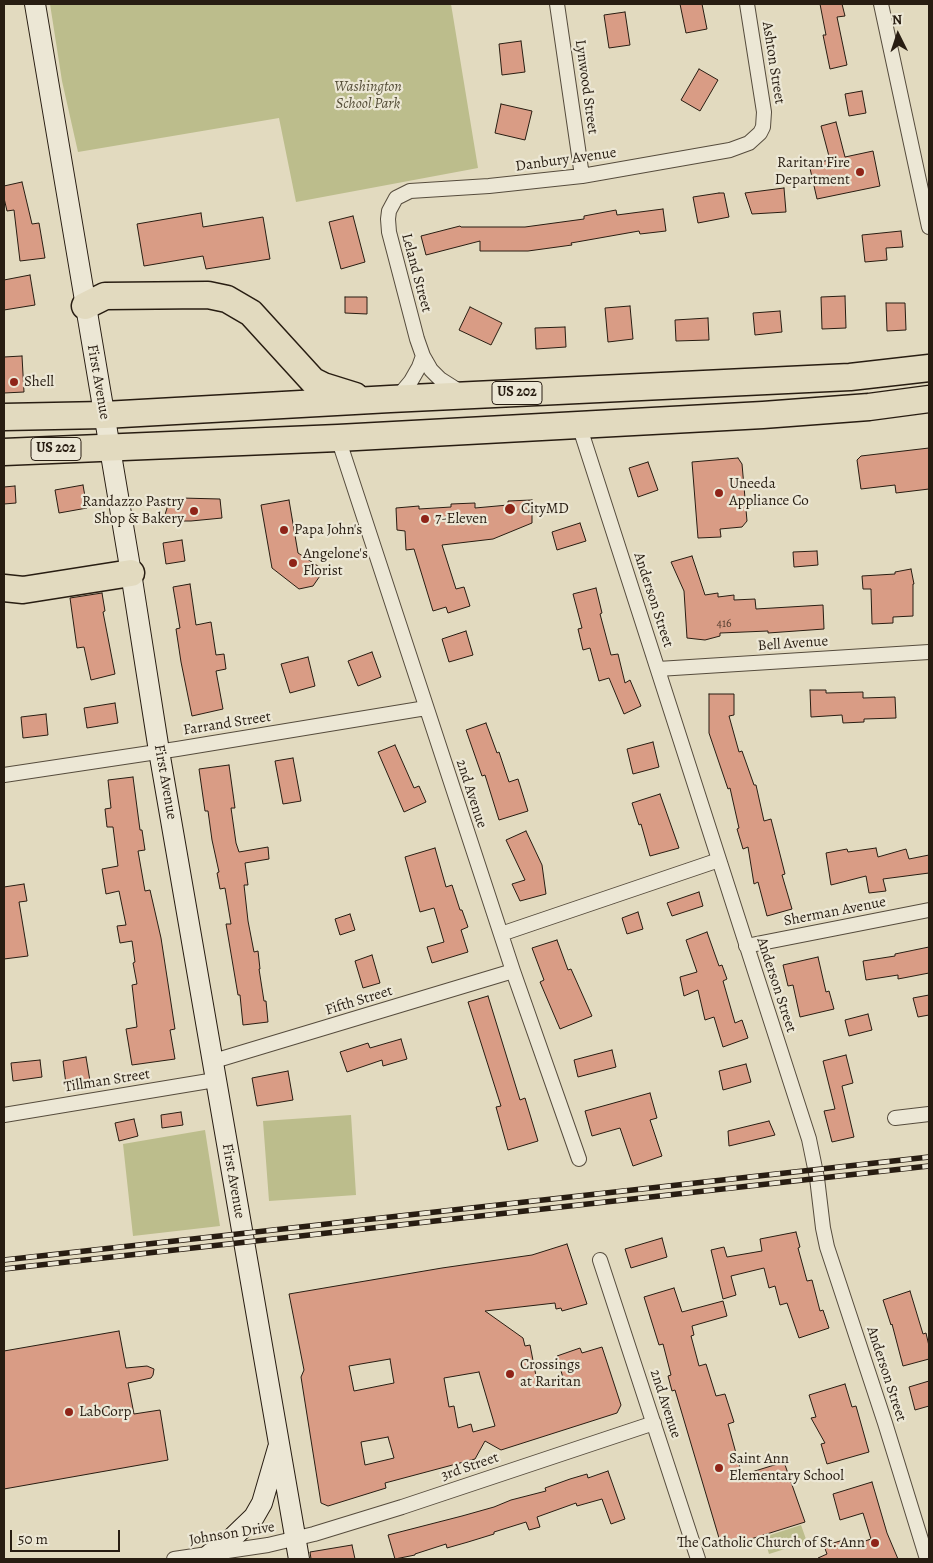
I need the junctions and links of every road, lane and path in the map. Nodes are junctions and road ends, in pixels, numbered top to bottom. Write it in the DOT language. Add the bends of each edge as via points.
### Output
graph roads {
  1 [pos="35,4"];
  2 [pos="557,4"];
  3 [pos="747,4"];
  4 [pos="881,4"];
  5 [pos="740,147"];
  6 [pos="582,176"];
  7 [pos="396,198"];
  8 [pos="929,227"];
  9 [pos="85,306"];
  10 [pos="423,356"];
  11 [pos="929,368"];
  12 [pos="467,395"];
  13 [pos="929,399"];
  14 [pos="378,400"];
  15 [pos="104,415"];
  16 [pos="4,417"];
  17 [pos="580,425"];
  18 [pos="338,438"];
  19 [pos="109,446"];
  20 [pos="4,452"];
  21 [pos="131,573"];
  22 [pos="4,588"];
  23 [pos="929,652"];
  24 [pos="658,669"];
  25 [pos="426,708"];
  26 [pos="159,752"];
  27 [pos="4,775"];
  28 [pos="719,860"];
  29 [pos="929,910"];
  30 [pos="501,934"];
  31 [pos="746,946"];
  32 [pos="513,971"];
  33 [pos="215,1070"];
  34 [pos="929,1114"];
  35 [pos="4,1115"];
  36 [pos="896,1118"];
  37 [pos="579,1159"];
  38 [pos="600,1260"];
  39 [pos="654,1423"];
  40 [pos="279,1444"];
  41 [pos="296,1539"];
  42 [pos="210,1554"];
  43 [pos="174,1559"];
  44 [pos="299,1559"];
  45 [pos="698,1559"];
  46 [pos="927,1559"];
  1 -- 9 [label="street, First Avenue"];
  2 -- 6 [label="street, Lynwood Street"];
  3 -- 5 [label="street, Ashton Street" via="763,96 764,121 760,133"];
  4 -- 8 [label="street"];
  5 -- 6 [label="street, Danbury Avenue"];
  6 -- 7 [label="street, Danbury Avenue" via="410,190"];
  7 -- 10 [label="street, Leland Street" via="389,210 389,232"];
  9 -- 14 [label="highway" via="105,296 208,295 227,300 251,313 313,380"];
  9 -- 15 [label="street, First Avenue"];
  10 -- 12 [label="street, Leland Street" via="440,379"];
  10 -- 14 [label="street" via="412,381 401,393"];
  11 -- 12 [label="highway, US 202" via="840,378"];
  12 -- 14 [label="highway, US 202"];
  13 -- 17 [label="highway, US 202" via="763,416"];
  14 -- 15 [label="highway, US 202"];
  15 -- 16 [label="highway, US 202"];
  15 -- 19 [label="street, First Avenue"];
  17 -- 18 [label="highway, US 202"];
  17 -- 24 [label="street, Anderson Street"];
  18 -- 19 [label="highway, US 202"];
  18 -- 25 [label="street, 2nd Avenue"];
  19 -- 20 [label="highway, US 202"];
  19 -- 21 [label="street, First Avenue"];
  21 -- 22 [label="highway" via="23,590"];
  21 -- 26 [label="street, First Avenue"];
  23 -- 24 [label="street, Bell Avenue"];
  24 -- 28 [label="street, Anderson Street"];
  25 -- 26 [label="street, Farrand Street"];
  25 -- 30 [label="street, 2nd Avenue"];
  26 -- 27 [label="street, Farrand Street"];
  26 -- 33 [label="street, First Avenue"];
  28 -- 30 [label="street"];
  28 -- 31 [label="street, Anderson Street"];
  29 -- 31 [label="street, Sherman Avenue"];
  30 -- 32 [label="street, 2nd Avenue"];
  31 -- 46 [label="street, Anderson Street" via="810,1139 827,1247"];
  32 -- 33 [label="street, Fifth Street"];
  32 -- 37 [label="street, 2nd Avenue"];
  33 -- 35 [label="street, Tillman Street"];
  33 -- 40 [label="street, First Avenue"];
  34 -- 36 [label="street"];
  38 -- 39 [label="street, 2nd Avenue"];
  39 -- 41 [label="street, 3rd Street"];
  39 -- 45 [label="street, 2nd Avenue"];
  40 -- 41 [label="street, First Avenue"];
  40 -- 42 [label="street" via="262,1504 254,1517 227,1543"];
  41 -- 42 [label="street, Johnson Drive"];
  41 -- 44 [label="street, First Avenue"];
  42 -- 43 [label="street, Johnson Drive"];
}
